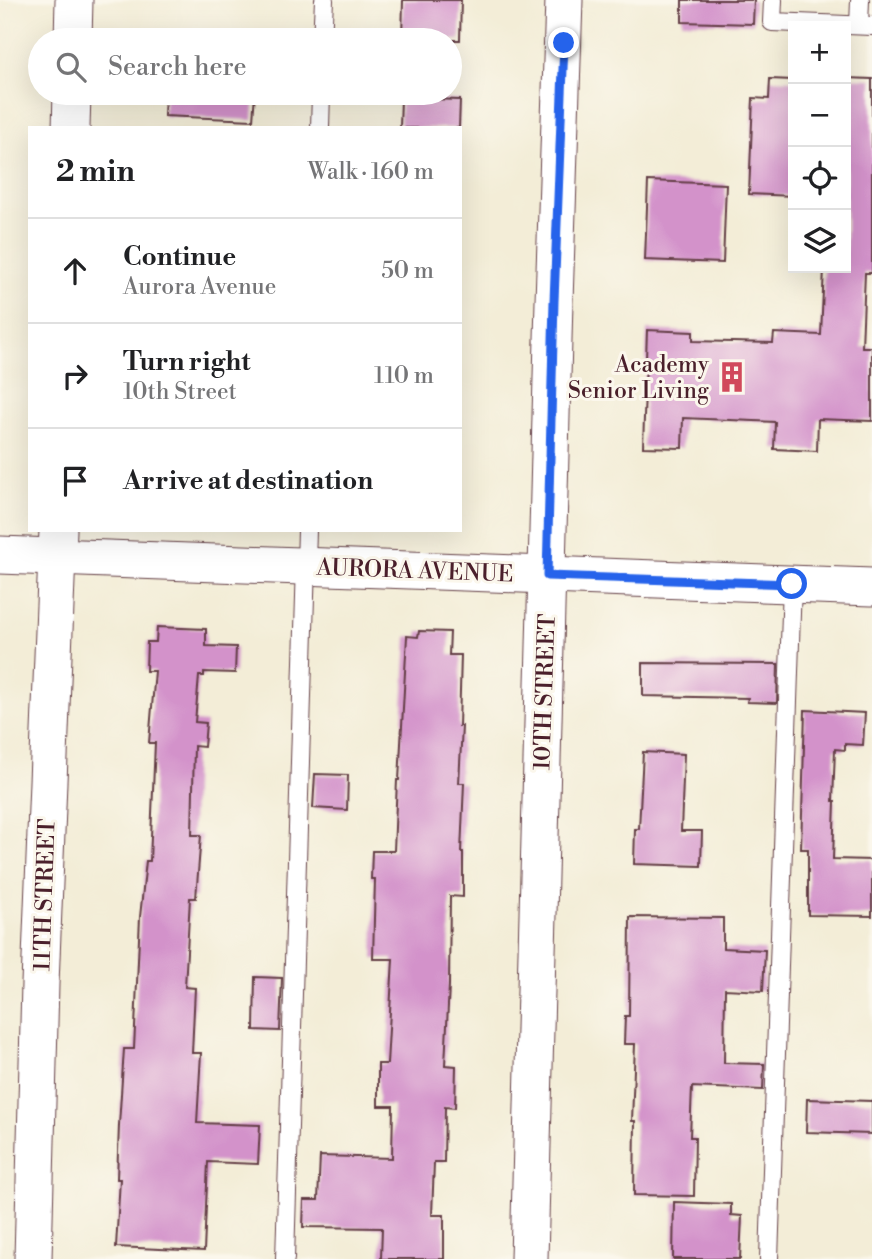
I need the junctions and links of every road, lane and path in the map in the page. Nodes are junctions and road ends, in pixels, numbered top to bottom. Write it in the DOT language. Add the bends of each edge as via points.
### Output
graph roads {
  1 [pos="74,0"];
  2 [pos="324,0"];
  3 [pos="564,0"];
  4 [pos="773,0"];
  5 [pos="860,0"];
  6 [pos="865,25"];
  7 [pos="73,28"];
  8 [pos="323,28"];
  9 [pos="72,105"];
  10 [pos="321,105"];
  11 [pos="71,126"];
  12 [pos="320,126"];
  13 [pos="58,544"];
  14 [pos="306,548"];
  15 [pos="0,555"];
  16 [pos="547,576"];
  17 [pos="792,584"];
  18 [pos="872,587"];
  19 [pos="33,1259"];
  20 [pos="285,1259"];
  21 [pos="529,1259"];
  22 [pos="769,1259"];
  1 -- 7 [label="street"];
  2 -- 8 [label="lane"];
  3 -- 16 [label="street, 10TH STREET"];
  4 -- 6 [label="lane" via="772,22"];
  5 -- 6 [label="lane"];
  9 -- 11 [label="street"];
  10 -- 12 [label="lane"];
  13 -- 14 [label="street, AURORA AVENUE"];
  13 -- 15 [label="street, AURORA AVENUE"];
  13 -- 19 [label="street, 11TH STREET"];
  14 -- 16 [label="street, AURORA AVENUE"];
  14 -- 20 [label="lane"];
  16 -- 17 [label="street, AURORA AVENUE"];
  16 -- 21 [label="street, 10TH STREET"];
  17 -- 18 [label="street, AURORA AVENUE"];
  17 -- 22 [label="lane"];
}
